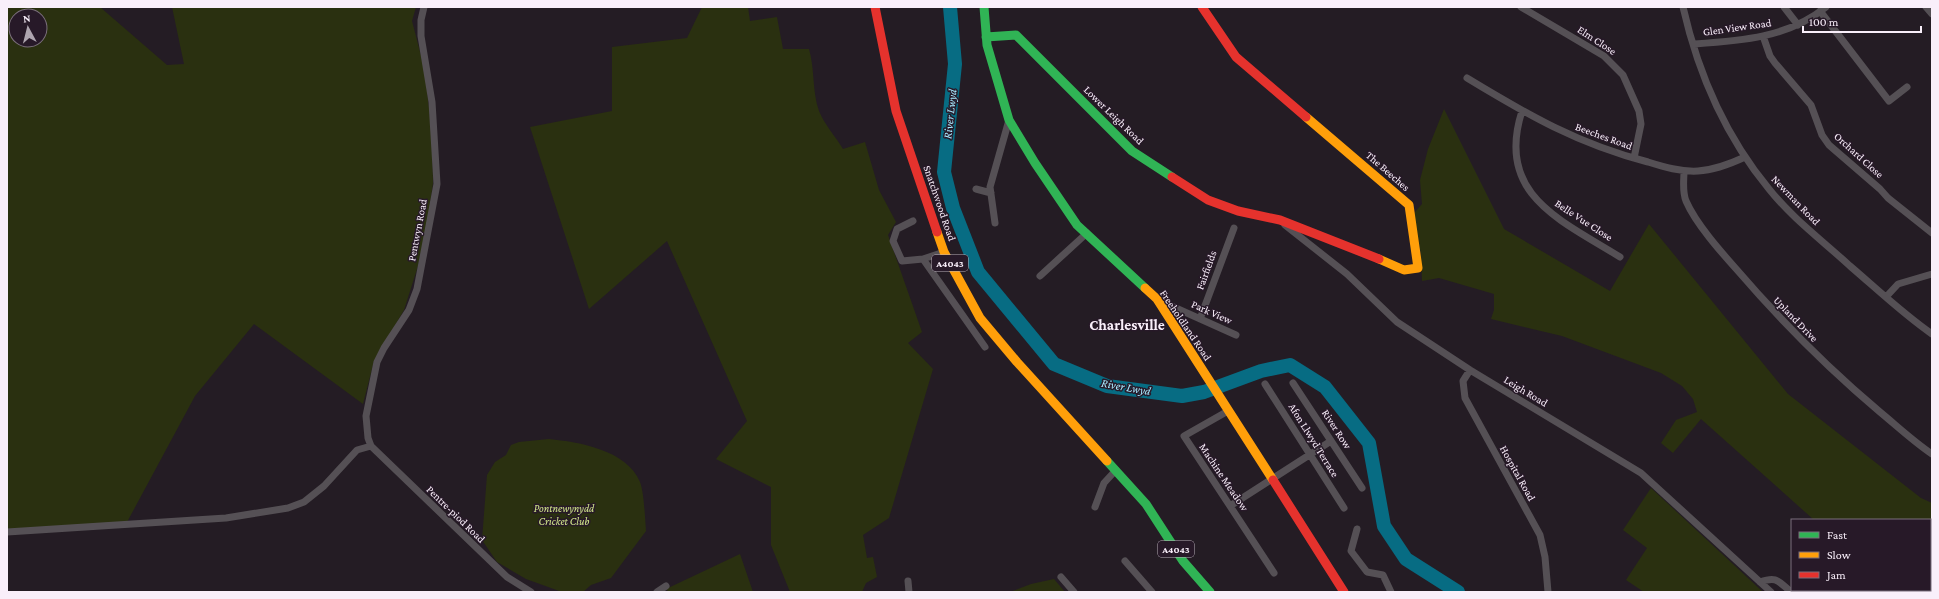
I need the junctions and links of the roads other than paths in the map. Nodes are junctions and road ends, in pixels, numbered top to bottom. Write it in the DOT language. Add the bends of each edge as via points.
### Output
graph roads {
  1 [pos="424,7"];
  2 [pos="875,7"];
  3 [pos="984,7"];
  4 [pos="1202,7"];
  5 [pos="1522,7"];
  6 [pos="1683,7"];
  7 [pos="1784,7"];
  8 [pos="1926,7"];
  9 [pos="1823,9"];
  10 [pos="1932,14"];
  11 [pos="1798,25"];
  12 [pos="1763,36"];
  13 [pos="986,37"];
  14 [pos="1694,44"];
  15 [pos="1467,78"];
  16 [pos="1907,87"];
  17 [pos="1522,111"];
  18 [pos="1009,120"];
  19 [pos="1744,157"];
  20 [pos="1634,158"];
  21 [pos="1684,171"];
  22 [pos="976,189"];
  23 [pos="991,193"];
  24 [pos="1280,220"];
  25 [pos="913,221"];
  26 [pos="995,223"];
  27 [pos="1234,228"];
  28 [pos="1932,233"];
  29 [pos="1087,234"];
  30 [pos="944,252"];
  31 [pos="1620,257"];
  32 [pos="923,259"];
  33 [pos="1932,274"];
  34 [pos="1040,276"];
  35 [pos="1886,297"];
  36 [pos="1157,299"];
  37 [pos="1200,319"];
  38 [pos="1932,334"];
  39 [pos="1236,335"];
  40 [pos="985,347"];
  41 [pos="1470,370"];
  42 [pos="1293,383"];
  43 [pos="1265,384"];
  44 [pos="1228,411"];
  45 [pos="1331,441"];
  46 [pos="371,446"];
  47 [pos="1932,454"];
  48 [pos="1309,455"];
  49 [pos="1116,470"];
  50 [pos="1272,480"];
  51 [pos="1362,488"];
  52 [pos="1230,506"];
  53 [pos="1095,507"];
  54 [pos="1344,508"];
  55 [pos="1357,529"];
  56 [pos="7,532"];
  57 [pos="1125,561"];
  58 [pos="1274,573"];
  59 [pos="1061,577"];
  60 [pos="908,581"];
  61 [pos="1760,582"];
  62 [pos="666,586"];
  63 [pos="532,592"];
  64 [pos="657,592"];
  65 [pos="910,592"];
  66 [pos="1074,592"];
  67 [pos="1152,592"];
  68 [pos="1210,592"];
  69 [pos="1344,592"];
  70 [pos="1391,592"];
  71 [pos="1548,592"];
  72 [pos="1771,592"];
  73 [pos="1791,592"];
  1 -- 46 [label="street, Pentwyn Road" via="421,36 432,102 437,184 417,289 409,310 384,348 378,362 366,416"];
  2 -- 30 [label="main road, Snatchwood Road / A4043" via="896,111"];
  3 -- 13 [label="main road, Freeholdland Road"];
  4 -- 24 [label="main road, The Beeches" via="1236,57 1409,205 1418,268 1404,270"];
  5 -- 20 [label="street, Elm Close" via="1604,56 1623,75 1639,111 1641,124"];
  6 -- 14 [label="street, Newman Road"];
  7 -- 11 [label="street"];
  8 -- 10 [label="street"];
  9 -- 11 [label="street, Glen View Road"];
  9 -- 16 [label="street" via="1890,102"];
  11 -- 12 [label="street, Glen View Road"];
  12 -- 14 [label="street, Glen View Road"];
  12 -- 28 [label="street, Orchard Close" via="1774,63 1811,105 1822,135 1829,145"];
  13 -- 18 [label="main road, Freeholdland Road"];
  13 -- 24 [label="main road, Lower Leigh Road" via="1016,35 1132,151 1208,200 1238,211"];
  14 -- 19 [label="street, Newman Road" via="1716,106"];
  15 -- 17 [label="street, Beeches Road"];
  17 -- 20 [label="street, Beeches Road" via="1577,139"];
  17 -- 31 [label="street, Belle Vue Close" via="1515,152 1518,170 1526,186 1548,212"];
  18 -- 23 [label="street" via="990,187"];
  18 -- 29 [label="main road, Freeholdland Road" via="1034,163 1077,224"];
  19 -- 21 [label="street, Beeches Road" via="1711,170"];
  19 -- 35 [label="street, Newman Road" via="1769,190 1794,216"];
  20 -- 21 [label="street, Beeches Road"];
  21 -- 47 [label="street, Upland Drive" via="1685,196 1696,217 1758,295 1842,380"];
  22 -- 23 [label="street"];
  23 -- 26 [label="street"];
  24 -- 41 [label="street, Leigh Road" via="1347,274 1397,322"];
  25 -- 32 [label="street" via="897,229 893,241 902,261"];
  27 -- 37 [label="street, Fairfields"];
  29 -- 34 [label="street"];
  29 -- 36 [label="main road, Freeholdland Road"];
  30 -- 32 [label="street"];
  30 -- 49 [label="main road, Snatchwood Road / A4043" via="980,318"];
  32 -- 40 [label="street"];
  33 -- 35 [label="street" via="1898,284"];
  35 -- 38 [label="street, Newman Road"];
  36 -- 37 [label="street, Park View"];
  36 -- 44 [label="main road, Freeholdland Road"];
  37 -- 39 [label="street, Park View"];
  41 -- 61 [label="street, Leigh Road" via="1641,473"];
  41 -- 71 [label="street, Hospital Road" via="1463,381 1465,398 1540,535"];
  42 -- 45 [label="street, River Row"];
  43 -- 48 [label="street, Afon Llwyd Terrace"];
  44 -- 50 [label="main road, Freeholdland Road"];
  44 -- 52 [label="street, Machine Meadow" via="1184,436"];
  45 -- 48 [label="street"];
  45 -- 51 [label="street, River Row"];
  46 -- 56 [label="street" via="357,450 324,486 304,502 288,508 226,518"];
  46 -- 63 [label="street, Pentre-piod Road" via="507,577"];
  48 -- 50 [label="street"];
  48 -- 54 [label="street, Afon Llwyd Terrace"];
  49 -- 53 [label="street" via="1104,483"];
  49 -- 68 [label="main road, A4043" via="1146,504 1183,561"];
  50 -- 52 [label="street"];
  50 -- 69 [label="main road, Freeholdland Road"];
  52 -- 58 [label="street, Machine Meadow"];
  55 -- 70 [label="street" via="1351,551 1367,572 1384,575"];
  57 -- 67 [label="street"];
  59 -- 66 [label="street"];
  60 -- 65 [label="street"];
  61 -- 72 [label="street, Leigh Road"];
  61 -- 73 [label="street" via="1769,578 1776,579"];
  62 -- 64 [label="street"];
}
